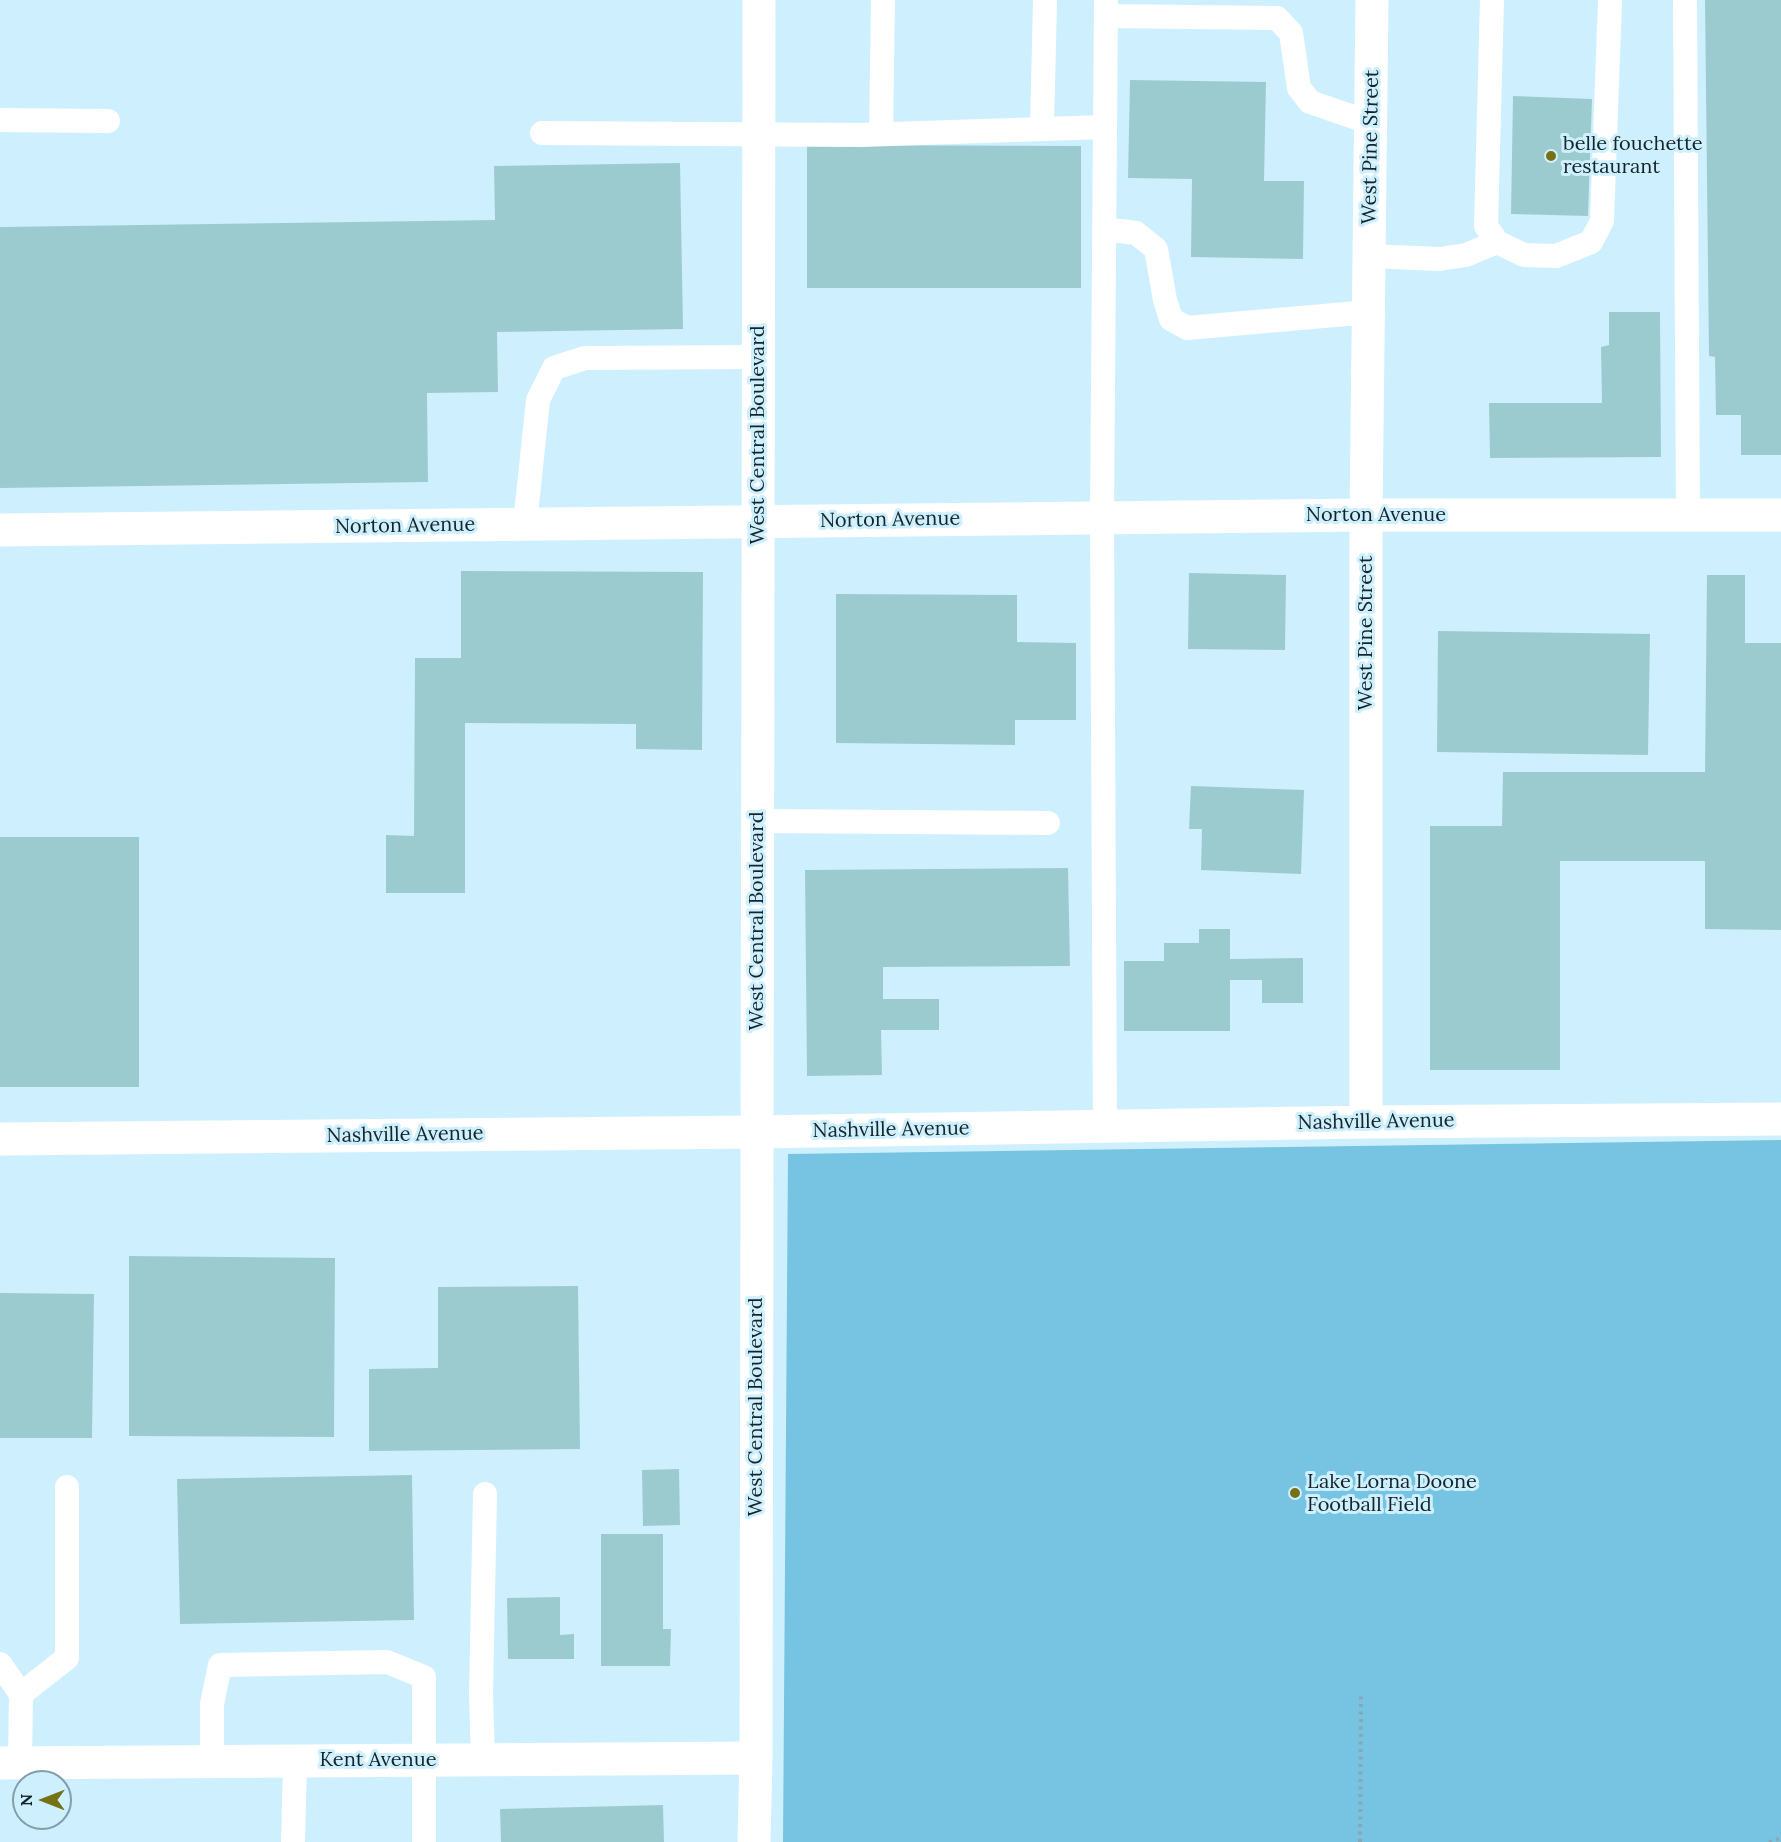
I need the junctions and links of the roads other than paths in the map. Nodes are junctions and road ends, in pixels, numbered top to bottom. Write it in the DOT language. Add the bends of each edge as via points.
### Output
graph roads {
  1 [pos="759,0"];
  2 [pos="883,0"];
  3 [pos="1045,0"];
  4 [pos="1372,0"];
  5 [pos="1492,0"];
  6 [pos="1610,0"];
  7 [pos="1684,0"];
  8 [pos="1106,8"];
  9 [pos="0,120"];
  10 [pos="108,121"];
  11 [pos="1371,123"];
  12 [pos="1105,127"];
  13 [pos="1042,129"];
  14 [pos="542,133"];
  15 [pos="881,134"];
  16 [pos="759,135"];
  17 [pos="1104,229"];
  18 [pos="1497,242"];
  19 [pos="1370,256"];
  20 [pos="1369,312"];
  21 [pos="758,357"];
  22 [pos="1366,515"];
  23 [pos="1781,515"];
  24 [pos="1688,516"];
  25 [pos="1102,518"];
  26 [pos="757,522"];
  27 [pos="525,524"];
  28 [pos="0,530"];
  29 [pos="756,821"];
  30 [pos="1048,823"];
  31 [pos="1781,1119"];
  32 [pos="1366,1122"];
  33 [pos="1105,1126"];
  34 [pos="756,1132"];
  35 [pos="0,1140"];
  36 [pos="67,1487"];
  37 [pos="485,1494"];
  38 [pos="0,1664"];
  39 [pos="21,1694"];
  40 [pos="756,1758"];
  41 [pos="422,1760"];
  42 [pos="483,1760"];
  43 [pos="212,1761"];
  44 [pos="295,1761"];
  45 [pos="10,1762"];
  46 [pos="293,1842"];
  47 [pos="424,1842"];
  48 [pos="754,1842"];
  1 -- 16 [label="street, West Central Boulevard"];
  2 -- 15 [label="lane"];
  3 -- 13 [label="lane"];
  4 -- 11 [label="street, West Pine Street"];
  5 -- 18 [label="lane" via="1486,226"];
  6 -- 18 [label="lane" via="1602,221 1591,242 1556,256 1524,255"];
  7 -- 24 [label="lane"];
  8 -- 11 [label="lane" via="1277,18 1291,33 1299,88 1310,102"];
  8 -- 12 [label="lane"];
  9 -- 10 [label="lane"];
  11 -- 19 [label="street, West Pine Street"];
  12 -- 13 [label="lane"];
  12 -- 17 [label="lane"];
  13 -- 15 [label="lane"];
  14 -- 16 [label="lane"];
  15 -- 16 [label="lane"];
  16 -- 21 [label="street, West Central Boulevard"];
  17 -- 20 [label="lane" via="1136,233 1156,249 1171,319 1186,327"];
  17 -- 25 [label="lane"];
  18 -- 19 [label="lane" via="1466,255 1439,259"];
  19 -- 20 [label="street, West Pine Street"];
  20 -- 22 [label="street, West Pine Street"];
  21 -- 26 [label="street, West Central Boulevard"];
  21 -- 27 [label="lane" via="585,358 554,368 538,400"];
  22 -- 24 [label="street, Norton Avenue"];
  22 -- 25 [label="street, Norton Avenue"];
  22 -- 32 [label="street, West Pine Street"];
  23 -- 24 [label="street, Norton Avenue"];
  25 -- 26 [label="street, Norton Avenue"];
  25 -- 33 [label="lane"];
  26 -- 27 [label="street, Norton Avenue"];
  26 -- 29 [label="street, West Central Boulevard"];
  27 -- 28 [label="street, Norton Avenue"];
  29 -- 30 [label="lane"];
  29 -- 34 [label="street, West Central Boulevard"];
  31 -- 32 [label="street, Nashville Avenue"];
  32 -- 33 [label="street, Nashville Avenue"];
  33 -- 34 [label="street, Nashville Avenue"];
  34 -- 35 [label="street, Nashville Avenue"];
  34 -- 40 [label="street, West Central Boulevard"];
  36 -- 39 [label="lane" via="68,1658"];
  37 -- 42 [label="lane"];
  38 -- 39 [label="lane"];
  39 -- 45 [label="lane"];
  40 -- 42 [label="street, Kent Avenue"];
  40 -- 48 [label="street, West Central Boulevard"];
  41 -- 42 [label="street, Kent Avenue"];
  41 -- 43 [label="lane" via="424,1677 387,1662 220,1665 212,1704"];
  41 -- 44 [label="street, Kent Avenue"];
  41 -- 47 [label="lane"];
  43 -- 44 [label="street, Kent Avenue"];
  43 -- 45 [label="street, Kent Avenue"];
  44 -- 46 [label="lane"];
}
